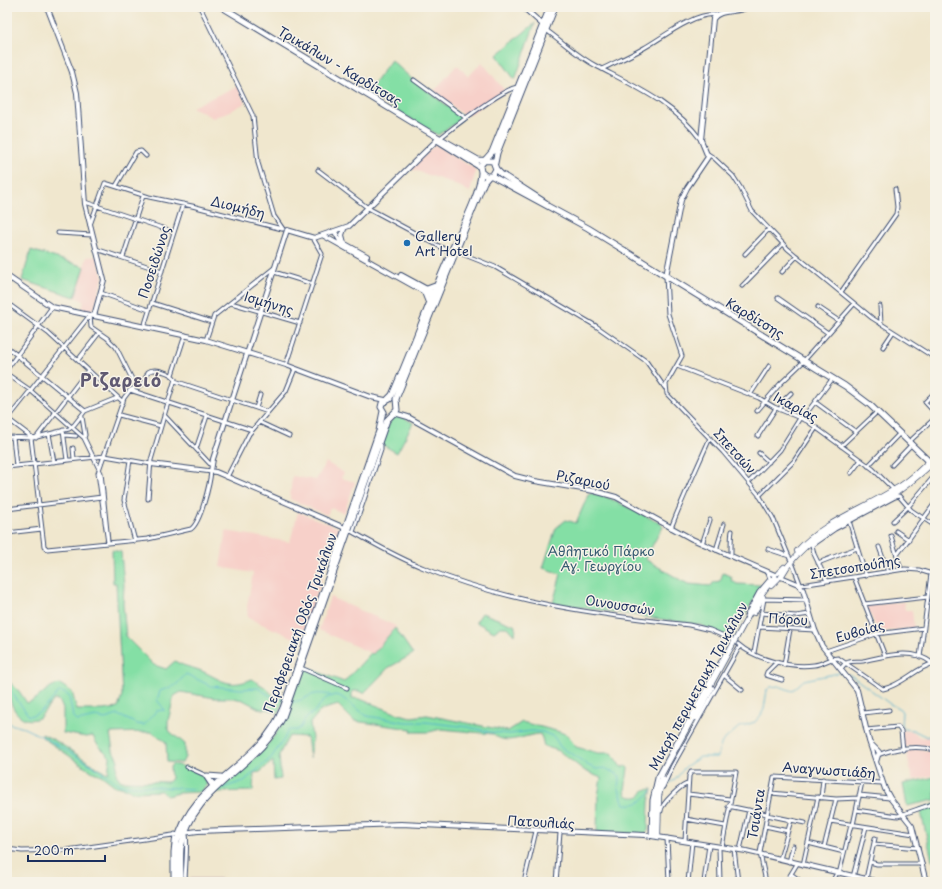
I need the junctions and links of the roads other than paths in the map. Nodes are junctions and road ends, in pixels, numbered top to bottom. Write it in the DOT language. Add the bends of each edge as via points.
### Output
graph roads {
  1 [pos="47,7"];
  2 [pos="200,7"];
  3 [pos="222,7"];
  4 [pos="523,7"];
  5 [pos="550,7"];
  6 [pos="555,7"];
  7 [pos="748,7"];
  8 [pos="717,15"];
  9 [pos="544,27"];
  10 [pos="602,69"];
  11 [pos="414,80"];
  12 [pos="518,87"];
  13 [pos="466,118"];
  14 [pos="439,139"];
  15 [pos="701,140"];
  16 [pos="708,154"];
  17 [pos="146,156"];
  18 [pos="485,160"];
  19 [pos="495,163"];
  20 [pos="480,167"];
  21 [pos="318,170"];
  22 [pos="497,170"];
  23 [pos="481,173"];
  24 [pos="490,176"];
  25 [pos="116,186"];
  26 [pos="895,189"];
  27 [pos="143,196"];
  28 [pos="84,202"];
  29 [pos="183,204"];
  30 [pos="96,206"];
  31 [pos="549,206"];
  32 [pos="368,208"];
  33 [pos="135,219"];
  34 [pos="89,226"];
  35 [pos="344,228"];
  36 [pos="285,230"];
  37 [pos="768,230"];
  38 [pos="174,232"];
  39 [pos="334,232"];
  40 [pos="58,233"];
  41 [pos="92,235"];
  42 [pos="323,236"];
  43 [pos="312,238"];
  44 [pos="336,242"];
  45 [pos="344,243"];
  46 [pos="783,244"];
  47 [pos="96,249"];
  48 [pos="453,252"];
  49 [pos="744,254"];
  50 [pos="797,256"];
  51 [pos="123,257"];
  52 [pos="276,267"];
  53 [pos="162,271"];
  54 [pos="274,272"];
  55 [pos="782,272"];
  56 [pos="666,276"];
  57 [pos="9,278"];
  58 [pos="7,284"];
  59 [pos="313,284"];
  60 [pos="436,285"];
  61 [pos="742,286"];
  62 [pos="426,290"];
  63 [pos="840,292"];
  64 [pos="101,293"];
  65 [pos="435,295"];
  66 [pos="778,298"];
  67 [pos="152,302"];
  68 [pos="7,303"];
  69 [pos="231,303"];
  70 [pos="428,304"];
  71 [pos="854,304"];
  72 [pos="880,306"];
  73 [pos="52,307"];
  74 [pos="818,307"];
  75 [pos="149,310"];
  76 [pos="261,312"];
  77 [pos="92,315"];
  78 [pos="839,321"];
  79 [pos="212,322"];
  80 [pos="300,323"];
  81 [pos="881,324"];
  82 [pos="39,326"];
  83 [pos="144,327"];
  84 [pos="893,332"];
  85 [pos="98,333"];
  86 [pos="828,333"];
  87 [pos="185,335"];
  88 [pos="206,340"];
  89 [pos="7,347"];
  90 [pos="63,347"];
  91 [pos="882,347"];
  92 [pos="248,353"];
  93 [pos="18,355"];
  94 [pos="935,358"];
  95 [pos="78,360"];
  96 [pos="804,361"];
  97 [pos="286,365"];
  98 [pos="677,366"];
  99 [pos="769,366"];
  100 [pos="295,368"];
  101 [pos="7,369"];
  102 [pos="88,370"];
  103 [pos="7,374"];
  104 [pos="42,375"];
  105 [pos="172,375"];
  106 [pos="832,378"];
  107 [pos="175,381"];
  108 [pos="136,387"];
  109 [pos="665,388"];
  110 [pos="30,390"];
  111 [pos="130,390"];
  112 [pos="935,392"];
  113 [pos="791,393"];
  114 [pos="260,395"];
  115 [pos="67,396"];
  116 [pos="750,396"];
  117 [pos="371,397"];
  118 [pos="117,398"];
  119 [pos="387,399"];
  120 [pos="232,400"];
  121 [pos="764,401"];
  122 [pos="123,402"];
  123 [pos="168,402"];
  124 [pos="815,402"];
  125 [pos="397,405"];
  126 [pos="256,408"];
  127 [pos="382,408"];
  128 [pos="776,408"];
  129 [pos="780,410"];
  130 [pos="85,411"];
  131 [pos="757,411"];
  132 [pos="55,412"];
  133 [pos="268,412"];
  134 [pos="877,412"];
  135 [pos="935,413"];
  136 [pos="393,414"];
  137 [pos="119,415"];
  138 [pos="164,415"];
  139 [pos="207,416"];
  140 [pos="82,417"];
  141 [pos="408,417"];
  142 [pos="935,418"];
  143 [pos="7,419"];
  144 [pos="801,419"];
  145 [pos="225,422"];
  146 [pos="258,422"];
  147 [pos="161,426"];
  148 [pos="73,427"];
  149 [pos="816,428"];
  150 [pos="63,430"];
  151 [pos="252,430"];
  152 [pos="856,432"];
  153 [pos="900,433"];
  154 [pos="50,434"];
  155 [pos="64,434"];
  156 [pos="76,436"];
  157 [pos="288,436"];
  158 [pos="758,436"];
  159 [pos="7,437"];
  160 [pos="13,437"];
  161 [pos="33,438"];
  162 [pos="84,438"];
  163 [pos="710,438"];
  164 [pos="911,443"];
  165 [pos="841,446"];
  166 [pos="73,448"];
  167 [pos="196,448"];
  168 [pos="759,453"];
  169 [pos="105,456"];
  170 [pos="94,457"];
  171 [pos="74,459"];
  172 [pos="67,460"];
  173 [pos="130,460"];
  174 [pos="861,460"];
  175 [pos="54,462"];
  176 [pos="769,462"];
  177 [pos="34,464"];
  178 [pos="150,464"];
  179 [pos="932,464"];
  180 [pos="212,465"];
  181 [pos="892,465"];
  182 [pos="16,466"];
  183 [pos="868,466"];
  184 [pos="7,467"];
  185 [pos="100,469"];
  186 [pos="211,471"];
  187 [pos="851,472"];
  188 [pos="935,475"];
  189 [pos="227,477"];
  190 [pos="749,482"];
  191 [pos="892,488"];
  192 [pos="759,496"];
  193 [pos="103,497"];
  194 [pos="148,499"];
  195 [pos="935,503"];
  196 [pos="39,505"];
  197 [pos="908,507"];
  198 [pos="7,509"];
  199 [pos="924,519"];
  200 [pos="710,520"];
  201 [pos="893,521"];
  202 [pos="724,524"];
  203 [pos="850,524"];
  204 [pos="935,526"];
  205 [pos="671,528"];
  206 [pos="42,529"];
  207 [pos="349,530"];
  208 [pos="732,531"];
  209 [pos="896,531"];
  210 [pos="7,533"];
  211 [pos="891,536"];
  212 [pos="909,540"];
  213 [pos="135,541"];
  214 [pos="108,543"];
  215 [pos="702,544"];
  216 [pos="879,547"];
  217 [pos="857,548"];
  218 [pos="768,549"];
  219 [pos="716,550"];
  220 [pos="897,555"];
  221 [pos="731,556"];
  222 [pos="790,558"];
  223 [pos="818,563"];
  224 [pos="793,565"];
  225 [pos="902,569"];
  226 [pos="768,572"];
  227 [pos="888,572"];
  228 [pos="933,575"];
  229 [pos="778,576"];
  230 [pos="866,576"];
  231 [pos="854,577"];
  232 [pos="827,581"];
  233 [pos="801,586"];
  234 [pos="928,597"];
  235 [pos="806,600"];
  236 [pos="864,604"];
  237 [pos="761,613"];
  238 [pos="810,614"];
  239 [pos="759,627"];
  240 [pos="924,628"];
  241 [pos="790,629"];
  242 [pos="815,630"];
  243 [pos="876,634"];
  244 [pos="733,640"];
  245 [pos="739,645"];
  246 [pos="826,651"];
  247 [pos="754,653"];
  248 [pos="885,656"];
  249 [pos="920,657"];
  250 [pos="832,659"];
  251 [pos="777,662"];
  252 [pos="846,662"];
  253 [pos="934,663"];
  254 [pos="784,665"];
  255 [pos="300,668"];
  256 [pos="841,669"];
  257 [pos="725,676"];
  258 [pos="782,680"];
  259 [pos="719,685"];
  260 [pos="347,688"];
  261 [pos="742,690"];
  262 [pos="889,710"];
  263 [pos="863,713"];
  264 [pos="866,730"];
  265 [pos="869,742"];
  266 [pos="877,750"];
  267 [pos="902,750"];
  268 [pos="935,750"];
  269 [pos="887,752"];
  270 [pos="873,754"];
  271 [pos="878,755"];
  272 [pos="876,764"];
  273 [pos="187,767"];
  274 [pos="206,775"];
  275 [pos="222,777"];
  276 [pos="774,777"];
  277 [pos="823,779"];
  278 [pos="862,782"];
  279 [pos="882,783"];
  280 [pos="688,784"];
  281 [pos="214,787"];
  282 [pos="771,793"];
  283 [pos="688,794"];
  284 [pos="859,796"];
  285 [pos="819,798"];
  286 [pos="890,798"];
  287 [pos="730,799"];
  288 [pos="836,799"];
  289 [pos="935,803"];
  290 [pos="728,806"];
  291 [pos="661,808"];
  292 [pos="749,810"];
  293 [pos="856,810"];
  294 [pos="767,814"];
  295 [pos="904,814"];
  296 [pos="686,819"];
  297 [pos="791,820"];
  298 [pos="830,821"];
  299 [pos="190,822"];
  300 [pos="805,823"];
  301 [pos="852,825"];
  302 [pos="725,826"];
  303 [pos="765,826"];
  304 [pos="866,827"];
  305 [pos="196,830"];
  306 [pos="536,831"];
  307 [pos="788,831"];
  308 [pos="182,832"];
  309 [pos="560,833"];
  310 [pos="914,834"];
  311 [pos="655,836"];
  312 [pos="667,838"];
  313 [pos="875,838"];
  314 [pos="685,841"];
  315 [pos="692,842"];
  316 [pos="808,843"];
  317 [pos="874,844"];
  318 [pos="709,845"];
  319 [pos="793,846"];
  320 [pos="720,847"];
  321 [pos="824,847"];
  322 [pos="918,848"];
  323 [pos="7,849"];
  324 [pos="734,849"];
  325 [pos="740,850"];
  326 [pos="844,852"];
  327 [pos="760,855"];
  328 [pos="780,859"];
  329 [pos="789,862"];
  330 [pos="870,862"];
  331 [pos="797,864"];
  332 [pos="922,864"];
  333 [pos="803,865"];
  334 [pos="791,874"];
  335 [pos="838,874"];
  336 [pos="856,879"];
  337 [pos="866,879"];
  338 [pos="174,882"];
  339 [pos="181,882"];
  340 [pos="185,882"];
  341 [pos="524,882"];
  342 [pos="556,882"];
  343 [pos="669,882"];
  344 [pos="688,882"];
  345 [pos="704,882"];
  346 [pos="720,882"];
  347 [pos="738,882"];
  348 [pos="766,882"];
  349 [pos="786,882"];
  350 [pos="802,882"];
  351 [pos="832,882"];
  352 [pos="879,882"];
  353 [pos="926,882"];
  1 -- 28 [label="street" via="76,85"];
  2 -- 36 [label="street" via="253,116 259,167 274,216"];
  3 -- 14 [label="main road, Τρικάλων - Καρδίτσας"];
  4 -- 9 [label="street"];
  5 -- 9 [label="main road"];
  6 -- 9 [label="main road"];
  7 -- 8 [label="street"];
  8 -- 10 [label="street" via="694,19"];
  8 -- 15 [label="street" via="712,23"];
  9 -- 10 [label="street" via="579,56"];
  9 -- 12 [label="main road"];
  9 -- 19 [label="main road"];
  10 -- 15 [label="street" via="655,97 685,120"];
  11 -- 13 [label="street"];
  12 -- 13 [label="street" via="512,88"];
  12 -- 18 [label="main road" via="492,152"];
  13 -- 14 [label="street"];
  14 -- 18 [label="main road, Τρικάλων - Καρδίτσας" via="478,160"];
  14 -- 20 [label="main road, Τρικάλων - Καρδίτσας"];
  14 -- 32 [label="street"];
  15 -- 16 [label="street"];
  16 -- 37 [label="street" via="732,176 752,211"];
  16 -- 56 [label="street" via="707,160 682,198"];
  17 -- 25 [label="street" via="141,151 136,152"];
  18 -- 19 [label="main road"];
  18 -- 20 [label="main road"];
  19 -- 22 [label="main road"];
  20 -- 23 [label="main road"];
  21 -- 32 [label="street, Σπετσών"];
  22 -- 24 [label="main road"];
  22 -- 31 [label="main road, Καρδίτσης"];
  23 -- 24 [label="main road"];
  23 -- 48 [label="main road"];
  24 -- 31 [label="main road, Καρδίτσης"];
  24 -- 48 [label="main road" via="484,182"];
  25 -- 27 [label="street, Διομήδη"];
  25 -- 30 [label="street" via="104,183"];
  26 -- 63 [label="street" via="896,214"];
  27 -- 29 [label="street, Διομήδη"];
  27 -- 33 [label="street"];
  28 -- 30 [label="street"];
  28 -- 34 [label="street"];
  29 -- 36 [label="street, Διομήδη"];
  29 -- 38 [label="street, Ποσειδώνος"];
  30 -- 33 [label="street"];
  30 -- 34 [label="street"];
  31 -- 56 [label="main road, Καρδίτσης"];
  32 -- 35 [label="street"];
  32 -- 48 [label="street, Σπετσών"];
  33 -- 38 [label="street"];
  33 -- 51 [label="street"];
  34 -- 41 [label="street"];
  35 -- 39 [label="street"];
  35 -- 45 [label="street"];
  36 -- 43 [label="street"];
  36 -- 52 [label="street"];
  37 -- 46 [label="street"];
  37 -- 49 [label="street"];
  38 -- 53 [label="street, Ποσειδώνος"];
  39 -- 42 [label="street"];
  39 -- 44 [label="street"];
  39 -- 45 [label="street"];
  40 -- 41 [label="street"];
  41 -- 47 [label="street"];
  42 -- 43 [label="street"];
  42 -- 44 [label="street"];
  43 -- 59 [label="street" via="322,252"];
  44 -- 62 [label="street"];
  45 -- 62 [label="street"];
  46 -- 50 [label="street"];
  46 -- 61 [label="street"];
  47 -- 51 [label="street"];
  47 -- 64 [label="street" via="104,280"];
  48 -- 60 [label="main road"];
  48 -- 65 [label="main road"];
  48 -- 109 [label="street, Σπετσών" via="496,268 591,323 643,358"];
  50 -- 55 [label="street"];
  50 -- 63 [label="street"];
  51 -- 53 [label="street"];
  52 -- 54 [label="street"];
  52 -- 69 [label="street"];
  53 -- 67 [label="street, Ποσειδώνος"];
  54 -- 59 [label="street"];
  54 -- 76 [label="street"];
  56 -- 96 [label="main road, Καρδίτσης"];
  56 -- 98 [label="street" via="668,314 682,353"];
  57 -- 58 [label="street"];
  57 -- 73 [label="street"];
  59 -- 80 [label="street"];
  60 -- 62 [label="main road"];
  60 -- 65 [label="main road"];
  62 -- 65 [label="street"];
  62 -- 70 [label="main road"];
  63 -- 71 [label="street"];
  64 -- 75 [label="street"];
  64 -- 77 [label="street"];
  65 -- 70 [label="main road"];
  65 -- 125 [label="main road" via="400,390"];
  66 -- 86 [label="street"];
  67 -- 75 [label="street, Ποσειδώνος"];
  67 -- 79 [label="street"];
  68 -- 82 [label="street"];
  69 -- 76 [label="street, Ισμήνης"];
  69 -- 79 [label="street" via="214,316"];
  70 -- 119 [label="main road" via="398,384 391,397"];
  71 -- 78 [label="street"];
  71 -- 81 [label="street"];
  72 -- 81 [label="street"];
  73 -- 77 [label="street"];
  73 -- 82 [label="street"];
  74 -- 78 [label="street"];
  75 -- 83 [label="street, Ποσειδώνος"];
  76 -- 80 [label="street, Ισμήνης"];
  76 -- 92 [label="street"];
  77 -- 83 [label="street"];
  77 -- 85 [label="street" via="91,327"];
  77 -- 90 [label="street"];
  78 -- 86 [label="street"];
  79 -- 88 [label="street"];
  80 -- 97 [label="street"];
  81 -- 84 [label="street"];
  82 -- 90 [label="street"];
  82 -- 93 [label="street"];
  83 -- 87 [label="street"];
  84 -- 91 [label="street"];
  84 -- 94 [label="street"];
  85 -- 95 [label="street"];
  85 -- 108 [label="street" via="108,338 116,347"];
  86 -- 96 [label="street"];
  87 -- 88 [label="street"];
  87 -- 105 [label="street"];
  88 -- 92 [label="street"];
  89 -- 93 [label="street"];
  90 -- 95 [label="street"];
  90 -- 104 [label="street"];
  92 -- 97 [label="street"];
  92 -- 120 [label="street"];
  93 -- 101 [label="street"];
  93 -- 104 [label="street"];
  95 -- 102 [label="street"];
  96 -- 106 [label="main road, Καρδίτσης"];
  96 -- 121 [label="street"];
  97 -- 100 [label="street"];
  98 -- 109 [label="street"];
  98 -- 116 [label="street, Ικαρίας"];
  99 -- 116 [label="street"];
  100 -- 117 [label="street"];
  100 -- 133 [label="street" via="286,391"];
  102 -- 115 [label="street"];
  102 -- 118 [label="street"];
  103 -- 110 [label="street"];
  104 -- 110 [label="street"];
  104 -- 115 [label="street"];
  105 -- 107 [label="street"];
  105 -- 108 [label="street" via="150,370 145,383"];
  106 -- 124 [label="street"];
  106 -- 134 [label="main road, Καρδίτσης" via="854,392"];
  107 -- 120 [label="street"];
  107 -- 123 [label="street"];
  108 -- 111 [label="street"];
  109 -- 163 [label="street, Σπετσών" via="670,398"];
  110 -- 132 [label="street"];
  110 -- 143 [label="street"];
  111 -- 122 [label="street"];
  111 -- 123 [label="street"];
  112 -- 135 [label="street" via="924,402"];
  113 -- 129 [label="street" via="783,401"];
  114 -- 126 [label="street"];
  115 -- 130 [label="street"];
  115 -- 132 [label="street"];
  116 -- 121 [label="street, Ικαρίας"];
  117 -- 119 [label="street"];
  117 -- 127 [label="street"];
  118 -- 122 [label="street"];
  118 -- 130 [label="street"];
  119 -- 125 [label="main road" via="394,400"];
  119 -- 127 [label="main road"];
  120 -- 126 [label="street"];
  120 -- 145 [label="street"];
  121 -- 128 [label="street, Ικαρίας"];
  121 -- 131 [label="street"];
  122 -- 137 [label="street"];
  123 -- 138 [label="street"];
  123 -- 139 [label="street"];
  124 -- 144 [label="street"];
  124 -- 152 [label="street"];
  125 -- 136 [label="main road"];
  125 -- 141 [label="street, Ριζαριού"];
  126 -- 133 [label="street"];
  127 -- 136 [label="main road" via="388,414"];
  127 -- 207 [label="main road, Περιφερειακή Οδός Τρικάλων" via="379,431"];
  128 -- 129 [label="street, Ικαρίας"];
  128 -- 158 [label="street"];
  129 -- 144 [label="street, Ικαρίας"];
  130 -- 140 [label="street"];
  132 -- 148 [label="street"];
  132 -- 161 [label="street"];
  133 -- 146 [label="street"];
  134 -- 152 [label="street"];
  134 -- 153 [label="main road, Καρδίτσης"];
  136 -- 141 [label="street, Ριζαριού"];
  136 -- 207 [label="main road, Περιφερειακή Οδός Τρικάλων" via="387,420"];
  137 -- 147 [label="street"];
  137 -- 169 [label="street"];
  138 -- 147 [label="street"];
  138 -- 167 [label="street"];
  139 -- 145 [label="street"];
  139 -- 167 [label="street"];
  140 -- 148 [label="street"];
  140 -- 162 [label="street"];
  141 -- 205 [label="street, Ριζαριού" via="515,476 610,495"];
  142 -- 164 [label="street"];
  143 -- 161 [label="street"];
  144 -- 149 [label="street, Ικαρίας"];
  144 -- 176 [label="street"];
  145 -- 151 [label="street"];
  145 -- 180 [label="street"];
  146 -- 151 [label="street"];
  146 -- 157 [label="street"];
  147 -- 178 [label="street"];
  148 -- 150 [label="street"];
  148 -- 162 [label="street"];
  149 -- 165 [label="street, Ικαρίας"];
  149 -- 192 [label="street" via="794,461"];
  150 -- 154 [label="street"];
  150 -- 155 [label="street"];
  151 -- 189 [label="street"];
  152 -- 165 [label="street"];
  153 -- 164 [label="main road, Καρδίτσης"];
  153 -- 183 [label="street"];
  154 -- 161 [label="street"];
  154 -- 175 [label="street"];
  155 -- 156 [label="street"];
  155 -- 172 [label="street"];
  159 -- 160 [label="street"];
  160 -- 161 [label="street"];
  160 -- 182 [label="street"];
  161 -- 177 [label="street"];
  162 -- 170 [label="street"];
  163 -- 190 [label="street, Σπετσών"];
  163 -- 205 [label="street" via="686,488"];
  164 -- 179 [label="main road, Καρδίτσης"];
  164 -- 181 [label="street"];
  165 -- 174 [label="street, Ικαρίας"];
  166 -- 171 [label="street"];
  167 -- 180 [label="street"];
  168 -- 176 [label="street"];
  169 -- 170 [label="street"];
  169 -- 173 [label="street"];
  169 -- 185 [label="street"];
  170 -- 171 [label="street"];
  170 -- 185 [label="street"];
  171 -- 172 [label="street"];
  172 -- 175 [label="street"];
  173 -- 178 [label="street"];
  173 -- 213 [label="street" via="124,499"];
  174 -- 183 [label="street, Ικαρίας"];
  174 -- 187 [label="street"];
  175 -- 177 [label="street"];
  176 -- 190 [label="street"];
  177 -- 182 [label="street"];
  177 -- 196 [label="street"];
  178 -- 186 [label="street"];
  178 -- 194 [label="street"];
  179 -- 222 [label="main road, Μικρή περιμετρική Τρικάλων" via="893,490 819,532"];
  179 -- 229 [label="main road, Μικρή περιμετρική Τρικάλων" via="895,493 814,540"];
  180 -- 186 [label="street"];
  182 -- 184 [label="street"];
  183 -- 191 [label="street, Ικαρίας"];
  185 -- 193 [label="street" via="98,473"];
  186 -- 189 [label="street"];
  186 -- 213 [label="street" via="194,527"];
  188 -- 197 [label="street"];
  189 -- 207 [label="street"];
  190 -- 192 [label="street, Σπετσών"];
  192 -- 222 [label="street, Σπετσών"];
  193 -- 196 [label="street"];
  193 -- 214 [label="street"];
  195 -- 199 [label="street"];
  196 -- 198 [label="street"];
  196 -- 206 [label="street"];
  197 -- 199 [label="street"];
  197 -- 201 [label="street"];
  197 -- 223 [label="street" via="897,496 835,529 811,546"];
  199 -- 204 [label="street"];
  199 -- 212 [label="street"];
  200 -- 215 [label="street"];
  202 -- 219 [label="street"];
  203 -- 217 [label="street"];
  205 -- 215 [label="street, Ριζαριού"];
  206 -- 210 [label="street"];
  206 -- 214 [label="street" via="44,546 47,549"];
  207 -- 244 [label="street, Οινουσσών" via="422,568 503,595 564,607 689,625 710,630"];
  207 -- 255 [label="main road, Περιφερειακή Οδός Τρικάλων"];
  207 -- 275 [label="main road, Περιφερειακή Οδός Τρικάλων" via="277,722 258,747"];
  208 -- 221 [label="street"];
  209 -- 212 [label="street"];
  211 -- 220 [label="street"];
  212 -- 220 [label="street"];
  213 -- 214 [label="street"];
  215 -- 219 [label="street, Ριζαριού"];
  216 -- 227 [label="street"];
  217 -- 223 [label="street"];
  217 -- 230 [label="street"];
  218 -- 222 [label="street"];
  219 -- 221 [label="street, Ριζαριού"];
  220 -- 225 [label="street"];
  221 -- 226 [label="street, Ριζαριού"];
  222 -- 229 [label="main road, Μικρή περιμετρική Τρικάλων"];
  223 -- 232 [label="street"];
  224 -- 233 [label="street"];
  225 -- 227 [label="street, Σπετσοπούλης"];
  225 -- 228 [label="street, Σπετσοπούλης" via="914,569"];
  226 -- 229 [label="street, Ριζαριού"];
  226 -- 244 [label="street" via="770,580 756,598"];
  227 -- 230 [label="street, Σπετσοπούλης"];
  228 -- 234 [label="street"];
  229 -- 233 [label="street, Ριζαριού"];
  229 -- 245 [label="main road, Μικρή περιμετρική Τρικάλων" via="762,599"];
  229 -- 311 [label="main road, Μικρή περιμετρική Τρικάλων" via="756,602 661,777 655,798"];
  230 -- 231 [label="street, Σπετσοπούλης"];
  231 -- 232 [label="street, Σπετσοπούλης"];
  231 -- 236 [label="street"];
  232 -- 233 [label="street, Σπετσοπούλης"];
  233 -- 235 [label="street"];
  234 -- 236 [label="street"];
  234 -- 240 [label="street"];
  235 -- 237 [label="street" via="764,600"];
  235 -- 238 [label="street"];
  236 -- 243 [label="street"];
  237 -- 238 [label="street" via="796,616"];
  237 -- 239 [label="street"];
  238 -- 242 [label="street"];
  239 -- 241 [label="street, Πόρου"];
  239 -- 247 [label="street"];
  240 -- 243 [label="street, Ευβοίας"];
  240 -- 249 [label="street"];
  241 -- 242 [label="street, Πόρου"];
  241 -- 254 [label="street"];
  242 -- 246 [label="street"];
  243 -- 246 [label="street, Ευβοίας"];
  243 -- 248 [label="street"];
  244 -- 311 [label="street" via="657,778 652,800"];
  245 -- 247 [label="street"];
  245 -- 257 [label="street"];
  245 -- 291 [label="street" via="668,774 662,792"];
  245 -- 311 [label="main road, Μικρή περιμετρική Τρικάλων" via="663,780"];
  246 -- 250 [label="street"];
  247 -- 251 [label="street"];
  248 -- 249 [label="street"];
  248 -- 252 [label="street"];
  249 -- 253 [label="street"];
  250 -- 252 [label="street" via="838,658"];
  250 -- 254 [label="street" via="812,665"];
  250 -- 256 [label="street"];
  251 -- 254 [label="street"];
  251 -- 258 [label="street" via="766,674 768,677"];
  252 -- 253 [label="street" via="883,688"];
  252 -- 256 [label="street"];
  255 -- 260 [label="street"];
  255 -- 281 [label="main road, Περιφερειακή Οδός Τρικάλων" via="286,710 272,737 261,750"];
  256 -- 263 [label="street" via="857,690"];
  257 -- 259 [label="street"];
  257 -- 261 [label="street"];
  262 -- 263 [label="street"];
  263 -- 264 [label="street"];
  264 -- 265 [label="street"];
  264 -- 267 [label="street" via="897,727 901,731"];
  265 -- 266 [label="street"];
  265 -- 270 [label="street"];
  266 -- 269 [label="street"];
  266 -- 270 [label="street"];
  266 -- 271 [label="street"];
  267 -- 268 [label="street" via="920,747"];
  267 -- 269 [label="street"];
  269 -- 271 [label="street"];
  270 -- 271 [label="street"];
  270 -- 272 [label="street"];
  271 -- 272 [label="street"];
  272 -- 279 [label="street"];
  273 -- 274 [label="street"];
  274 -- 275 [label="main road"];
  274 -- 281 [label="street"];
  275 -- 281 [label="main road, Περιφερειακή Οδός Τρικάλων"];
  276 -- 277 [label="street, Αναγνωστιάδη"];
  276 -- 282 [label="street, Τσιάντα"];
  277 -- 278 [label="street, Αναγνωστιάδη"];
  277 -- 285 [label="street"];
  278 -- 279 [label="street, Αναγνωστιάδη"];
  278 -- 284 [label="street"];
  279 -- 286 [label="street"];
  280 -- 283 [label="street"];
  280 -- 287 [label="street" via="689,775 695,770 736,772"];
  280 -- 291 [label="street" via="683,785"];
  281 -- 299 [label="main road, Περιφερειακή Οδός Τρικάλων"];
  281 -- 308 [label="main road, Περιφερειακή Οδός Τρικάλων" via="195,805"];
  282 -- 285 [label="street"];
  282 -- 294 [label="street, Τσιάντα"];
  283 -- 287 [label="street"];
  283 -- 296 [label="street"];
  284 -- 286 [label="street"];
  284 -- 288 [label="street"];
  284 -- 293 [label="street"];
  285 -- 288 [label="street"];
  285 -- 316 [label="street"];
  286 -- 295 [label="street"];
  287 -- 290 [label="street"];
  288 -- 298 [label="street"];
  289 -- 295 [label="street"];
  290 -- 292 [label="street"];
  290 -- 302 [label="street"];
  291 -- 311 [label="street"];
  292 -- 294 [label="street"];
  292 -- 325 [label="street"];
  293 -- 295 [label="street"];
  293 -- 301 [label="street"];
  294 -- 297 [label="street"];
  294 -- 303 [label="street, Τσιάντα"];
  295 -- 310 [label="street" via="912,825"];
  296 -- 302 [label="street"];
  296 -- 314 [label="street"];
  297 -- 300 [label="street"];
  297 -- 307 [label="street"];
  298 -- 301 [label="street"];
  298 -- 321 [label="street"];
  299 -- 305 [label="main road"];
  299 -- 308 [label="main road, Περιφερειακή Οδός Τρικάλων"];
  301 -- 304 [label="street"];
  301 -- 326 [label="street"];
  302 -- 320 [label="street"];
  303 -- 307 [label="street"];
  303 -- 327 [label="street, Τσιάντα"];
  304 -- 310 [label="street"];
  304 -- 336 [label="street"];
  305 -- 306 [label="street, Πατουλιάς" via="401,824"];
  305 -- 308 [label="street, Πατουλιάς"];
  306 -- 309 [label="street, Πατουλιάς"];
  306 -- 341 [label="street"];
  307 -- 328 [label="street"];
  308 -- 323 [label="street" via="67,850"];
  308 -- 338 [label="main road, Περιφερειακή Οδός Τρικάλων" via="176,856"];
  308 -- 339 [label="main road, Περιφερειακή Οδός Τρικάλων"];
  308 -- 340 [label="street" via="188,838"];
  309 -- 311 [label="street, Πατουλιάς"];
  309 -- 342 [label="street"];
  310 -- 322 [label="street"];
  311 -- 312 [label="street, Πατουλιάς"];
  312 -- 314 [label="street, Πατουλιάς"];
  312 -- 343 [label="street"];
  313 -- 317 [label="street"];
  314 -- 315 [label="street, Πατουλιάς"];
  315 -- 318 [label="street, Πατουλιάς"];
  315 -- 344 [label="street"];
  316 -- 321 [label="street"];
  316 -- 333 [label="street"];
  317 -- 322 [label="street"];
  317 -- 330 [label="street"];
  318 -- 320 [label="street, Πατουλιάς"];
  318 -- 345 [label="street"];
  319 -- 329 [label="street"];
  320 -- 324 [label="street, Πατουλιάς"];
  320 -- 346 [label="street"];
  321 -- 326 [label="street"];
  322 -- 332 [label="street"];
  324 -- 325 [label="street, Πατουλιάς"];
  324 -- 347 [label="street"];
  325 -- 327 [label="street, Πατουλιάς"];
  326 -- 335 [label="street"];
  327 -- 328 [label="street, Πατουλιάς"];
  327 -- 348 [label="street"];
  328 -- 329 [label="street, Πατουλιάς"];
  329 -- 331 [label="street, Πατουλιάς"];
  330 -- 332 [label="street"];
  330 -- 337 [label="street"];
  331 -- 333 [label="street, Πατουλιάς"];
  331 -- 334 [label="street"];
  332 -- 353 [label="street"];
  333 -- 335 [label="street, Πατουλιάς"];
  334 -- 349 [label="street"];
  334 -- 350 [label="street"];
  335 -- 336 [label="street, Πατουλιάς"];
  335 -- 351 [label="street"];
  336 -- 337 [label="street, Πατουλιάς"];
  337 -- 352 [label="street, Πατουλιάς"];
}
